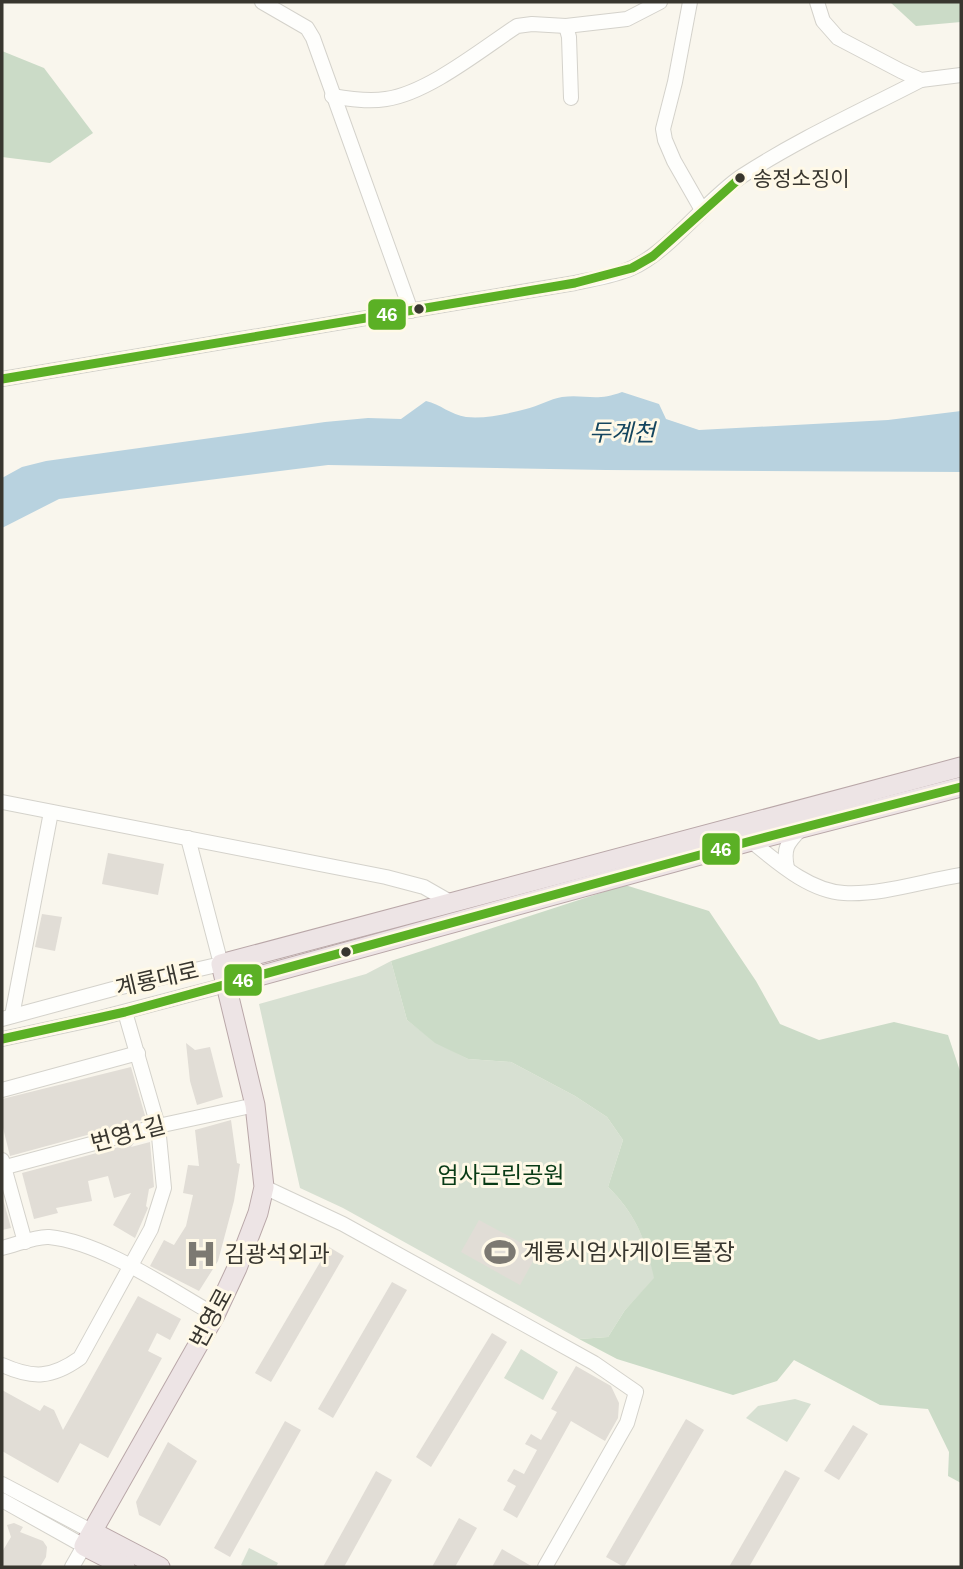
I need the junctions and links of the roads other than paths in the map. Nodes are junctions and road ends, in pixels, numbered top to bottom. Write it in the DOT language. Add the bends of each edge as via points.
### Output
graph roads {
  1 [pos="262,2"];
  2 [pos="660,2"];
  3 [pos="690,2"];
  4 [pos="817,2"];
  5 [pos="566,26"];
  6 [pos="961,75"];
  7 [pos="921,80"];
  8 [pos="332,96"];
  9 [pos="571,98"];
  10 [pos="702,210"];
  11 [pos="411,311"];
  12 [pos="2,379"];
  13 [pos="961,767"];
  14 [pos="961,787"];
  15 [pos="2,802"];
  16 [pos="51,812"];
  17 [pos="800,830"];
  18 [pos="188,838"];
  19 [pos="751,841"];
  20 [pos="787,868"];
  21 [pos="961,875"];
  22 [pos="452,903"];
  23 [pos="221,964"];
  24 [pos="226,985"];
  25 [pos="125,1012"];
  26 [pos="7,1018"];
  27 [pos="2,1039"];
  28 [pos="138,1053"];
  29 [pos="2,1090"];
  30 [pos="255,1105"];
  31 [pos="158,1126"];
  32 [pos="2,1165"];
  33 [pos="264,1187"];
  34 [pos="25,1242"];
  35 [pos="2,1248"];
  36 [pos="131,1268"];
  37 [pos="215,1315"];
  38 [pos="2,1365"];
  39 [pos="3,1495"];
  40 [pos="88,1539"];
  41 [pos="72,1567"];
  42 [pos="125,1567"];
  43 [pos="160,1567"];
  44 [pos="545,1567"];
  1 -- 8 [label="street" via="307,28"];
  2 -- 5 [label="street" via="627,19"];
  3 -- 10 [label="street" via="663,129 674,161"];
  4 -- 7 [label="street" via="823,22 838,38"];
  5 -- 8 [label="street" via="517,26 413,92 386,99"];
  5 -- 9 [label="street"];
  6 -- 7 [label="street"];
  7 -- 10 [label="street" via="793,146 740,178"];
  8 -- 11 [label="street"];
  10 -- 11 [label="street" via="653,256 632,268 575,284"];
  11 -- 12 [label="street"];
  13 -- 22 [label="main road, 계룡대로"];
  14 -- 17 [label="main road, 계룡대로"];
  15 -- 16 [label="street"];
  16 -- 18 [label="street"];
  16 -- 26 [label="street"];
  17 -- 19 [label="main road, 계룡대로"];
  17 -- 20 [label="street" via="786,845"];
  18 -- 22 [label="street" via="386,877 424,887"];
  18 -- 23 [label="street"];
  19 -- 20 [label="street"];
  19 -- 24 [label="main road, 계룡대로"];
  20 -- 21 [label="street" via="804,880 842,893 883,891"];
  22 -- 23 [label="main road, 계룡대로"];
  23 -- 24 [label="main road, 번영로"];
  23 -- 26 [label="street, 계룡대로"];
  24 -- 25 [label="street, 계룡대로"];
  24 -- 30 [label="main road, 번영로"];
  25 -- 27 [label="street, 계룡대로"];
  25 -- 28 [label="street"];
  28 -- 29 [label="street"];
  28 -- 31 [label="street"];
  30 -- 31 [label="street, 번영1길"];
  30 -- 33 [label="main road, 번영로"];
  31 -- 32 [label="street, 번영1길"];
  31 -- 36 [label="street" via="164,1188 151,1229"];
  32 -- 34 [label="street"];
  33 -- 37 [label="main road, 번영로" via="242,1257"];
  33 -- 44 [label="street" via="355,1230 594,1363 636,1392 628,1423"];
  34 -- 35 [label="street"];
  34 -- 36 [label="street" via="47,1237 88,1247"];
  36 -- 37 [label="street"];
  36 -- 38 [label="street" via="80,1358 63,1370 38,1376"];
  37 -- 40 [label="main road, 번영로"];
  39 -- 40 [label="street"];
  40 -- 41 [label="street, 번영로"];
  40 -- 42 [label="main road"];
  40 -- 43 [label="main road"];
}
